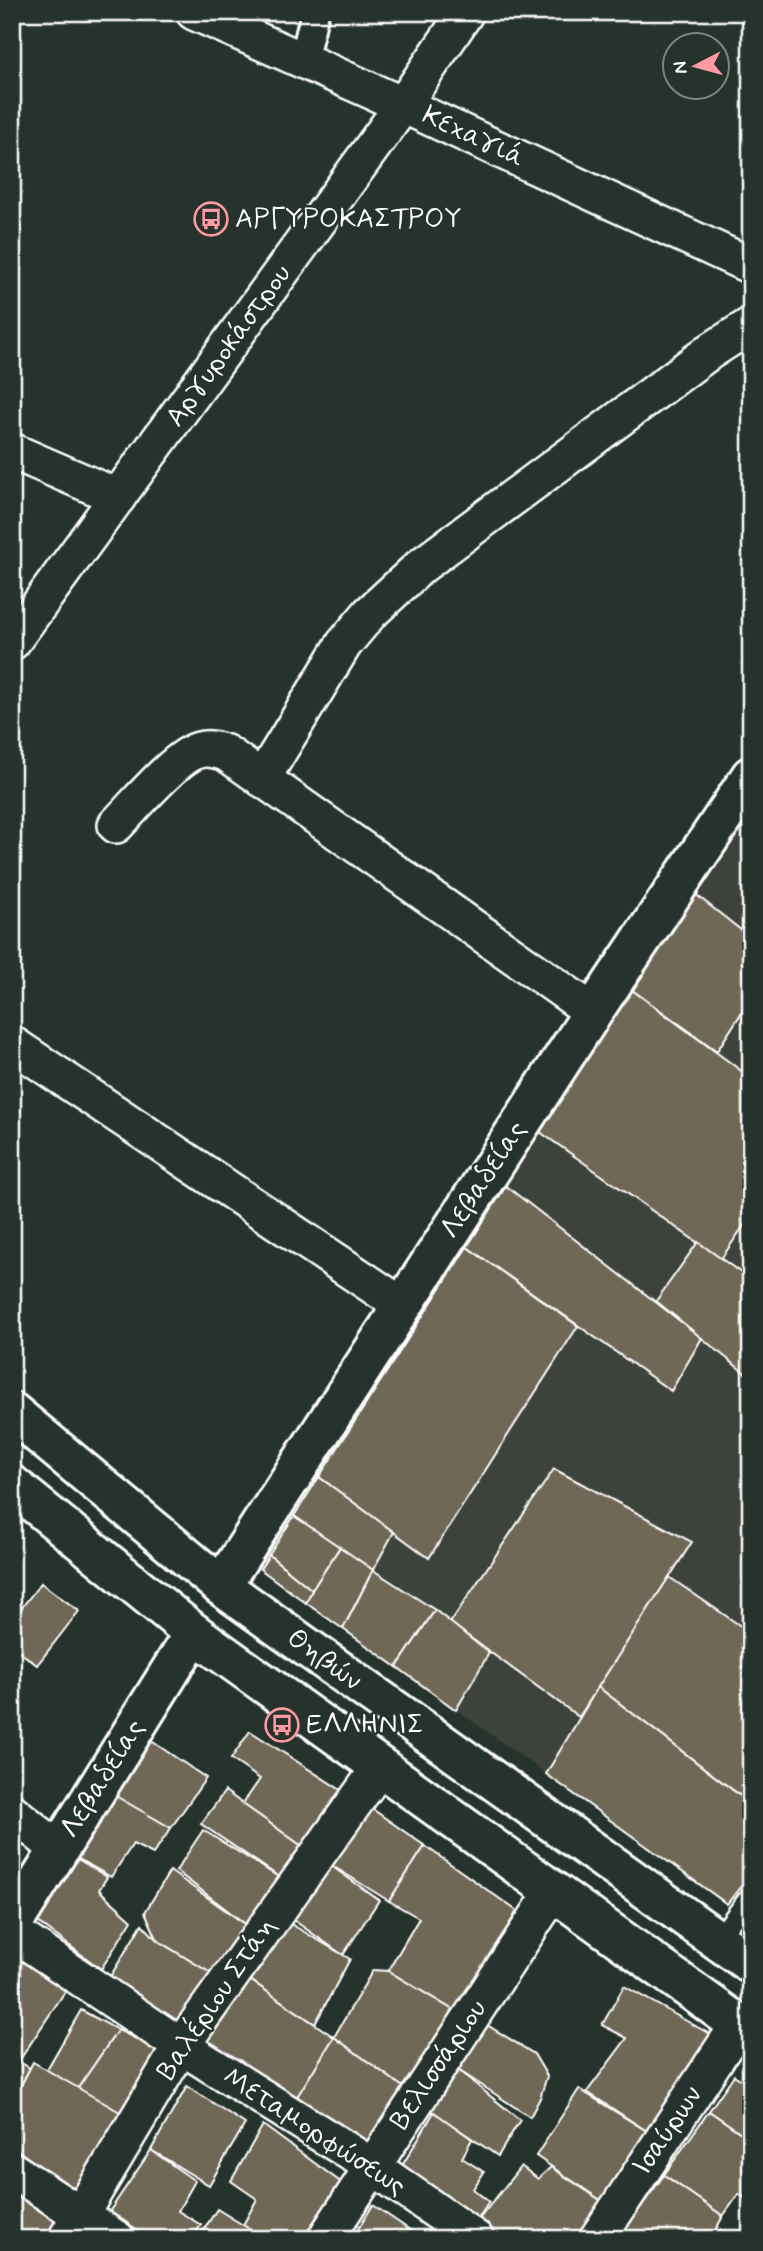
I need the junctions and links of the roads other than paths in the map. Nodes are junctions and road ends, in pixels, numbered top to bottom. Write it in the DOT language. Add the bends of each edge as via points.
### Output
graph roads {
  1 [pos="194,12"];
  2 [pos="315,12"];
  3 [pos="466,12"];
  4 [pos="303,61"];
  5 [pos="403,105"];
  6 [pos="751,266"];
  7 [pos="751,325"];
  8 [pos="12,451"];
  9 [pos="118,497"];
  10 [pos="12,642"];
  11 [pos="751,776"];
  12 [pos="262,779"];
  13 [pos="116,825"];
  14 [pos="593,1012"];
  15 [pos="12,1044"];
  16 [pos="403,1306"];
  17 [pos="12,1412"];
  18 [pos="12,1485"];
  19 [pos="221,1586"];
  20 [pos="194,1633"];
  21 [pos="380,1767"];
  22 [pos="12,1812"];
  23 [pos="59,1850"];
  24 [pos="554,1891"];
  25 [pos="751,1895"];
  26 [pos="12,1925"];
  27 [pos="12,1932"];
  28 [pos="717,1940"];
  29 [pos="751,1964"];
  30 [pos="745,2028"];
  31 [pos="181,2046"];
  32 [pos="372,2166"];
  33 [pos="12,2169"];
  34 [pos="73,2227"];
  35 [pos="117,2239"];
  36 [pos="325,2239"];
  37 [pos="475,2239"];
  38 [pos="597,2239"];
  1 -- 4 [label="street, Κεχαγιά"];
  2 -- 4 [label="street"];
  3 -- 5 [label="street, Αργυροκάστρου"];
  4 -- 5 [label="street, Κεχαγιά"];
  5 -- 6 [label="street, Κεχαγιά"];
  5 -- 9 [label="street, Αργυροκάστρου"];
  7 -- 12 [label="street" via="421,566 380,603 345,645"];
  8 -- 9 [label="street"];
  9 -- 10 [label="street, Αργυροκάστρου"];
  11 -- 14 [label="main road, Λεβαδείας"];
  12 -- 13 [label="street" via="226,753 196,750 181,759"];
  12 -- 14 [label="street"];
  14 -- 16 [label="main road, Λεβαδείας"];
  15 -- 16 [label="street"];
  16 -- 19 [label="main road, Λεβαδείας"];
  17 -- 19 [label="main road, Θηβών"];
  18 -- 20 [label="main road, Θηβών"];
  19 -- 28 [label="main road, Θηβών"];
  20 -- 21 [label="main road, Θηβών"];
  20 -- 23 [label="main road, Λεβαδείας"];
  21 -- 24 [label="main road, Θηβών"];
  21 -- 31 [label="street, Βαλέριου Στάη"];
  22 -- 23 [label="street"];
  23 -- 26 [label="main road, Λεβαδείας"];
  24 -- 30 [label="main road, Θηβών"];
  24 -- 32 [label="street, Βελισσάριου"];
  25 -- 28 [label="lane"];
  27 -- 31 [label="street, Μεταμορφώσεως"];
  28 -- 29 [label="main road, Θηβών"];
  30 -- 38 [label="street, Ισαύρων"];
  31 -- 32 [label="street, Μεταμορφώσεως"];
  31 -- 34 [label="street, Βαλέριου Στάη"];
  32 -- 36 [label="street, Βελισσάριου"];
  32 -- 37 [label="street, Μεταμορφώσεως"];
  33 -- 34 [label="street"];
  34 -- 35 [label="street"];
}
